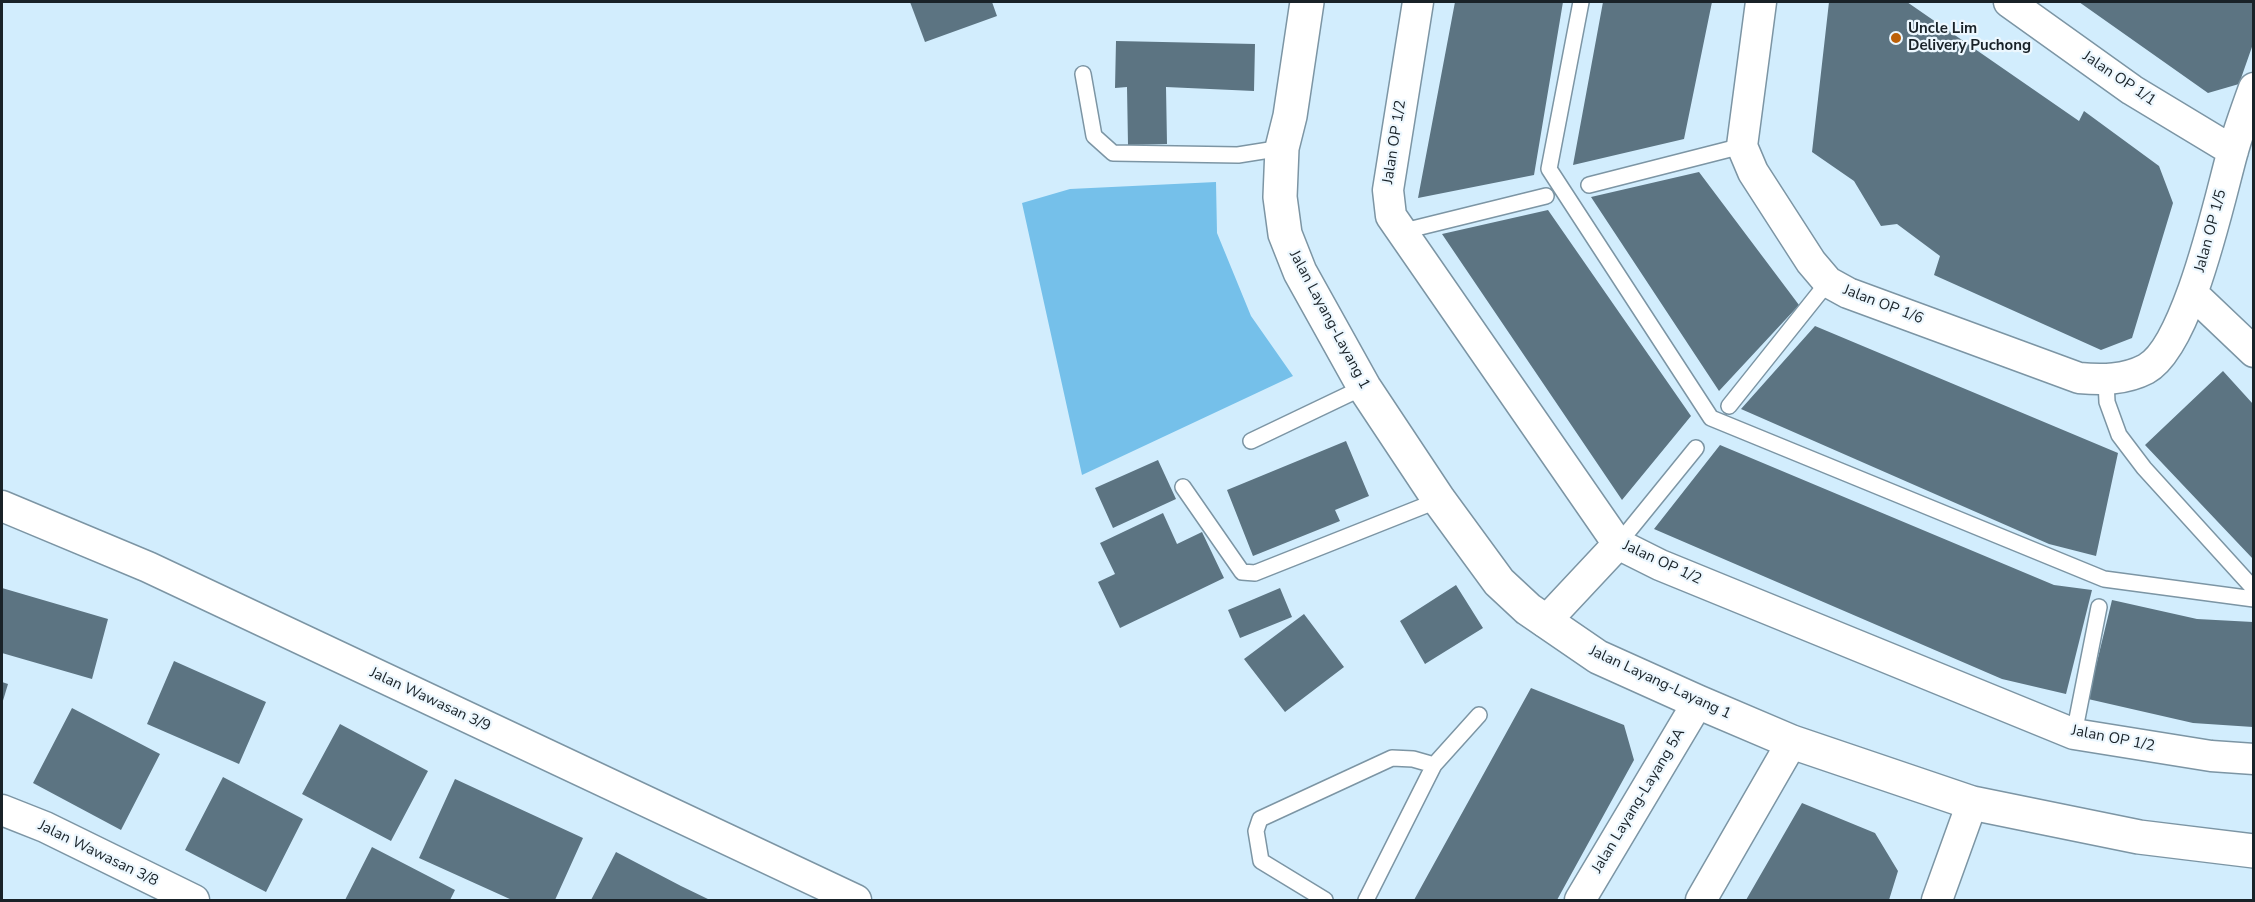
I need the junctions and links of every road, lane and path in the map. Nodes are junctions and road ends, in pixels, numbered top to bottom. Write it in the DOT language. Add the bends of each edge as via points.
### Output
graph roads {
  1 [pos="1307,2"];
  2 [pos="1418,2"];
  3 [pos="1581,2"];
  4 [pos="1761,2"];
  5 [pos="2009,2"];
  6 [pos="1083,74"];
  7 [pos="2251,105"];
  8 [pos="1742,146"];
  9 [pos="1282,148"];
  10 [pos="2233,151"];
  11 [pos="1589,185"];
  12 [pos="1546,196"];
  13 [pos="1400,232"];
  14 [pos="1828,282"];
  15 [pos="2193,294"];
  16 [pos="2253,352"];
  17 [pos="2106,380"];
  18 [pos="1364,387"];
  19 [pos="1729,406"];
  20 [pos="1251,441"];
  21 [pos="1696,448"];
  22 [pos="1183,487"];
  23 [pos="1439,500"];
  24 [pos="2,506"];
  25 [pos="1618,544"];
  26 [pos="2253,589"];
  27 [pos="2253,599"];
  28 [pos="2098,607"];
  29 [pos="1545,622"];
  30 [pos="1698,702"];
  31 [pos="1479,715"];
  32 [pos="2074,734"];
  33 [pos="1792,742"];
  34 [pos="2253,759"];
  35 [pos="1434,765"];
  36 [pos="1972,803"];
  37 [pos="2,810"];
  38 [pos="2253,851"];
  39 [pos="194,900"];
  40 [pos="856,900"];
  41 [pos="1325,900"];
  42 [pos="1366,900"];
  43 [pos="1580,900"];
  44 [pos="1701,900"];
  45 [pos="1937,900"];
  1 -- 9 [label="street, Jalan Layang-Layang 1"];
  2 -- 13 [label="street, Jalan OP 1/2" via="1388,190 1391,216"];
  3 -- 27 [label="lane" via="1549,168 1711,418 2104,579"];
  4 -- 8 [label="street"];
  5 -- 10 [label="street, Jalan OP 1/1" via="2132,90"];
  6 -- 9 [label="lane" via="1094,136 1113,153 1238,155"];
  7 -- 10 [label="street, Jalan OP 1/5"];
  8 -- 11 [label="lane"];
  8 -- 14 [label="street, Jalan OP 1/6" via="1753,172"];
  9 -- 18 [label="street, Jalan Layang-Layang 1" via="1280,197 1285,234 1300,272"];
  10 -- 15 [label="street, Jalan OP 1/5"];
  12 -- 13 [label="lane"];
  13 -- 25 [label="street, Jalan OP 1/2"];
  14 -- 17 [label="street, Jalan OP 1/6" via="1848,293 2079,378"];
  14 -- 19 [label="lane"];
  15 -- 16 [label="street"];
  15 -- 17 [label="street, Jalan OP 1/6" via="2164,352 2148,368"];
  17 -- 26 [label="lane" via="2108,402 2119,435"];
  18 -- 20 [label="lane"];
  18 -- 23 [label="street, Jalan Layang-Layang 1"];
  21 -- 25 [label="lane"];
  22 -- 23 [label="lane" via="1242,572 1255,573"];
  23 -- 29 [label="street, Jalan Layang-Layang 1" via="1499,582"];
  24 -- 40 [label="street, Jalan Wawasan 3/9" via="148,567"];
  25 -- 29 [label="street"];
  25 -- 32 [label="street, Jalan OP 1/2" via="1671,570"];
  28 -- 32 [label="lane"];
  29 -- 30 [label="street, Jalan Layang-Layang 1" via="1598,657"];
  30 -- 33 [label="street, Jalan Layang-Layang 1"];
  30 -- 43 [label="street, Jalan Layang-Layang 5A"];
  31 -- 35 [label="lane"];
  32 -- 34 [label="street, Jalan OP 1/2"];
  33 -- 36 [label="street, Jalan Layang-Layang 1"];
  33 -- 44 [label="street"];
  35 -- 41 [label="lane" via="1392,758 1260,819 1256,831 1261,861"];
  35 -- 42 [label="lane"];
  36 -- 38 [label="street, Jalan Layang-Layang 1" via="2139,837"];
  36 -- 45 [label="street"];
  37 -- 39 [label="street, Jalan Wawasan 3/8"];
}
